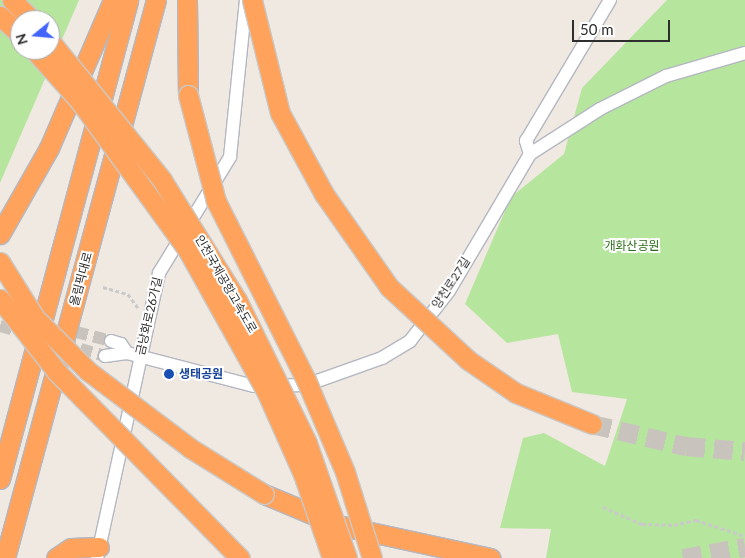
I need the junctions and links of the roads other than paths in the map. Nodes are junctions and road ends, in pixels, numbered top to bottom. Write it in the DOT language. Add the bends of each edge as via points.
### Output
graph roads {
  1 [pos="12,0"];
  2 [pos="17,0"];
  3 [pos="113,0"];
  4 [pos="128,0"];
  5 [pos="156,0"];
  6 [pos="187,0"];
  7 [pos="246,0"];
  8 [pos="252,0"];
  9 [pos="610,0"];
  10 [pos="22,10"];
  11 [pos="0,16"];
  12 [pos="10,25"];
  13 [pos="0,32"];
  14 [pos="60,53"];
  15 [pos="745,53"];
  16 [pos="43,60"];
  17 [pos="530,154"];
  18 [pos="0,234"];
  19 [pos="0,262"];
  20 [pos="1,308"];
  21 [pos="111,341"];
  22 [pos="127,353"];
  23 [pos="105,356"];
  24 [pos="140,358"];
  25 [pos="592,424"];
  26 [pos="0,479"];
  27 [pos="98,552"];
  28 [pos="5,558"];
  29 [pos="56,558"];
  30 [pos="240,558"];
  31 [pos="332,558"];
  32 [pos="347,558"];
  33 [pos="372,558"];
  34 [pos="490,558"];
  1 -- 10 [label="highway, bridge"];
  2 -- 13 [label="highway"];
  3 -- 18 [label="highway" via="49,148"];
  4 -- 26 [label="highway, 올림픽대로"];
  5 -- 28 [label="highway, 올림픽대로"];
  6 -- 33 [label="highway, bridge" via="188,95 216,202 306,380 345,472"];
  7 -- 24 [label="street, 금낭화로26가길" via="230,157 159,273"];
  8 -- 25 [label="highway, bridge" via="280,113 324,194 388,287 468,360 516,393"];
  9 -- 17 [label="street" via="526,141"];
  11 -- 12 [label="highway, bridge"];
  14 -- 32 [label="highway, 인천국제공항고속도로, bridge" via="162,180 237,300 307,443"];
  15 -- 17 [label="street, 양천로27길" via="666,76 600,109"];
  16 -- 31 [label="highway, 인천국제공항고속도로, bridge" via="79,100 187,249 266,391 303,474"];
  17 -- 24 [label="street, 양천로27길" via="449,291 410,341 382,358 306,385 254,386"];
  19 -- 34 [label="highway, bridge" via="36,318 88,371 190,448 264,494 338,526"];
  20 -- 30 [label="highway, bridge" via="57,372"];
  21 -- 22 [label="street" via="120,344"];
  22 -- 23 [label="street, 양천로27길"];
  22 -- 24 [label="street, 양천로27길"];
  24 -- 27 [label="street, 금낭화로26가길"];
  27 -- 29 [label="highway" via="71,548"];
}
